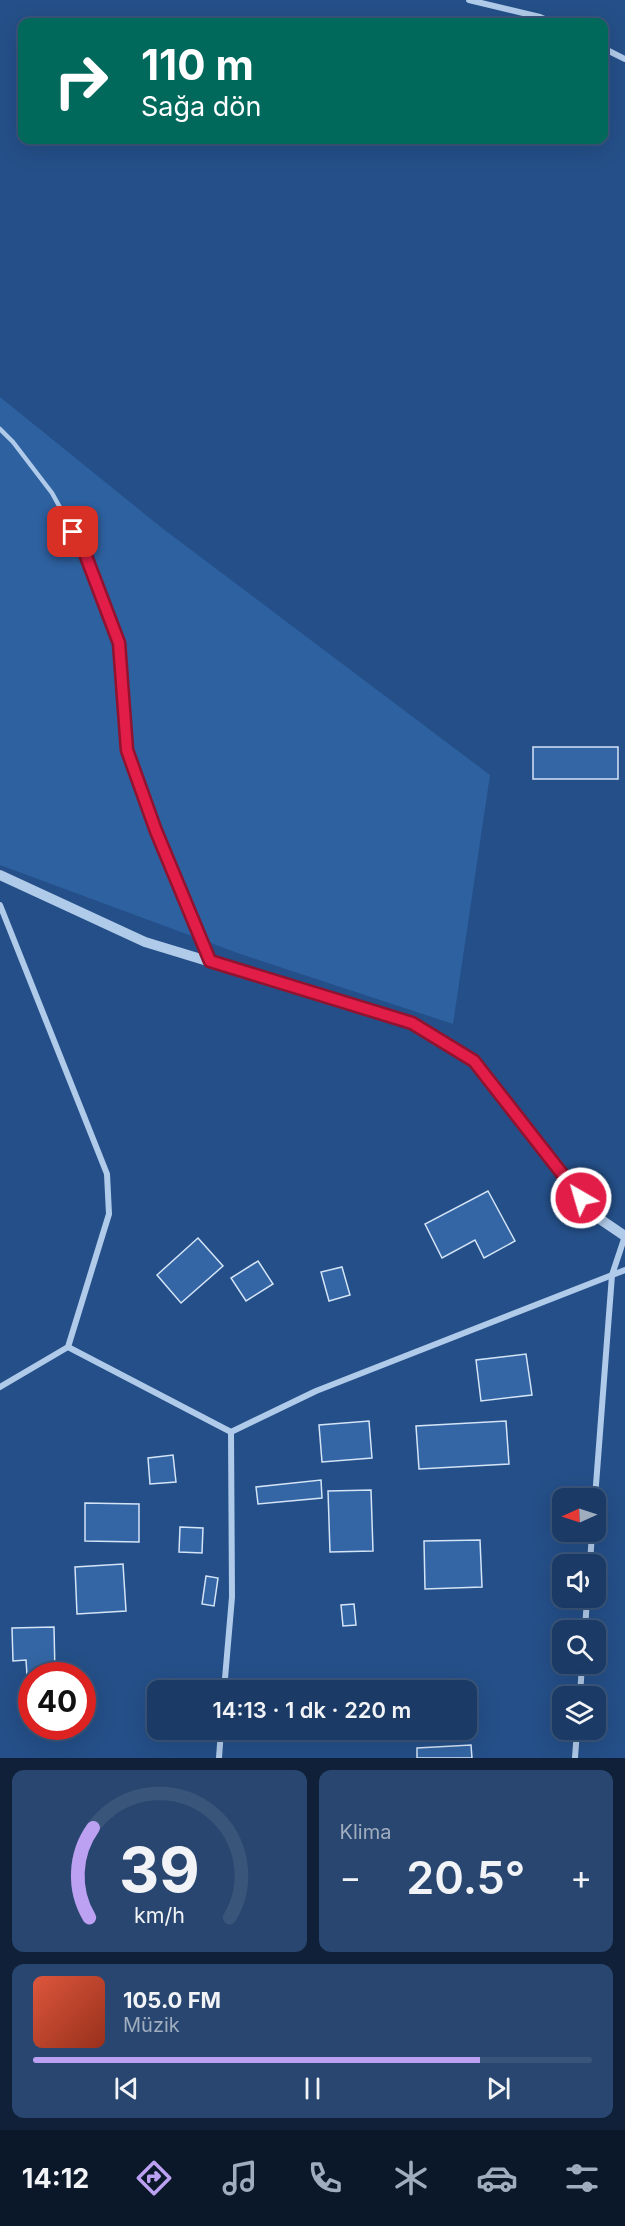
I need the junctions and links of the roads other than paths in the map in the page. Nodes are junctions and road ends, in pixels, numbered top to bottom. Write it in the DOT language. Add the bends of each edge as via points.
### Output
graph roads {
  1 [pos="469,0"];
  2 [pos="542,18"];
  3 [pos="608,50"];
  4 [pos="625,59"];
  5 [pos="0,429"];
  6 [pos="0,875"];
  7 [pos="0,905"];
  8 [pos="210,961"];
  9 [pos="625,1236"];
  10 [pos="625,1270"];
  11 [pos="612,1275"];
  12 [pos="68,1347"];
  13 [pos="0,1386"];
  14 [pos="231,1432"];
  15 [pos="596,1488"];
  16 [pos="225,1680"];
  17 [pos="220,1740"];
  18 [pos="577,1740"];
  19 [pos="219,1758"];
  20 [pos="575,1758"];
  1 -- 2 [label="street"];
  3 -- 4 [label="street"];
  5 -- 8 [label="lane" via="52,493 84,551 119,643 127,750"];
  6 -- 8 [label="street" via="146,942"];
  7 -- 12 [label="street" via="107,1174 109,1215"];
  8 -- 9 [label="street" via="412,1023 474,1061 594,1215"];
  9 -- 11 [label="street"];
  10 -- 11 [label="street"];
  11 -- 14 [label="street" via="316,1390"];
  11 -- 15 [label="street"];
  12 -- 13 [label="street"];
  12 -- 14 [label="street"];
  14 -- 16 [label="street" via="232,1597"];
  17 -- 19 [label="street"];
  18 -- 20 [label="street"];
}
